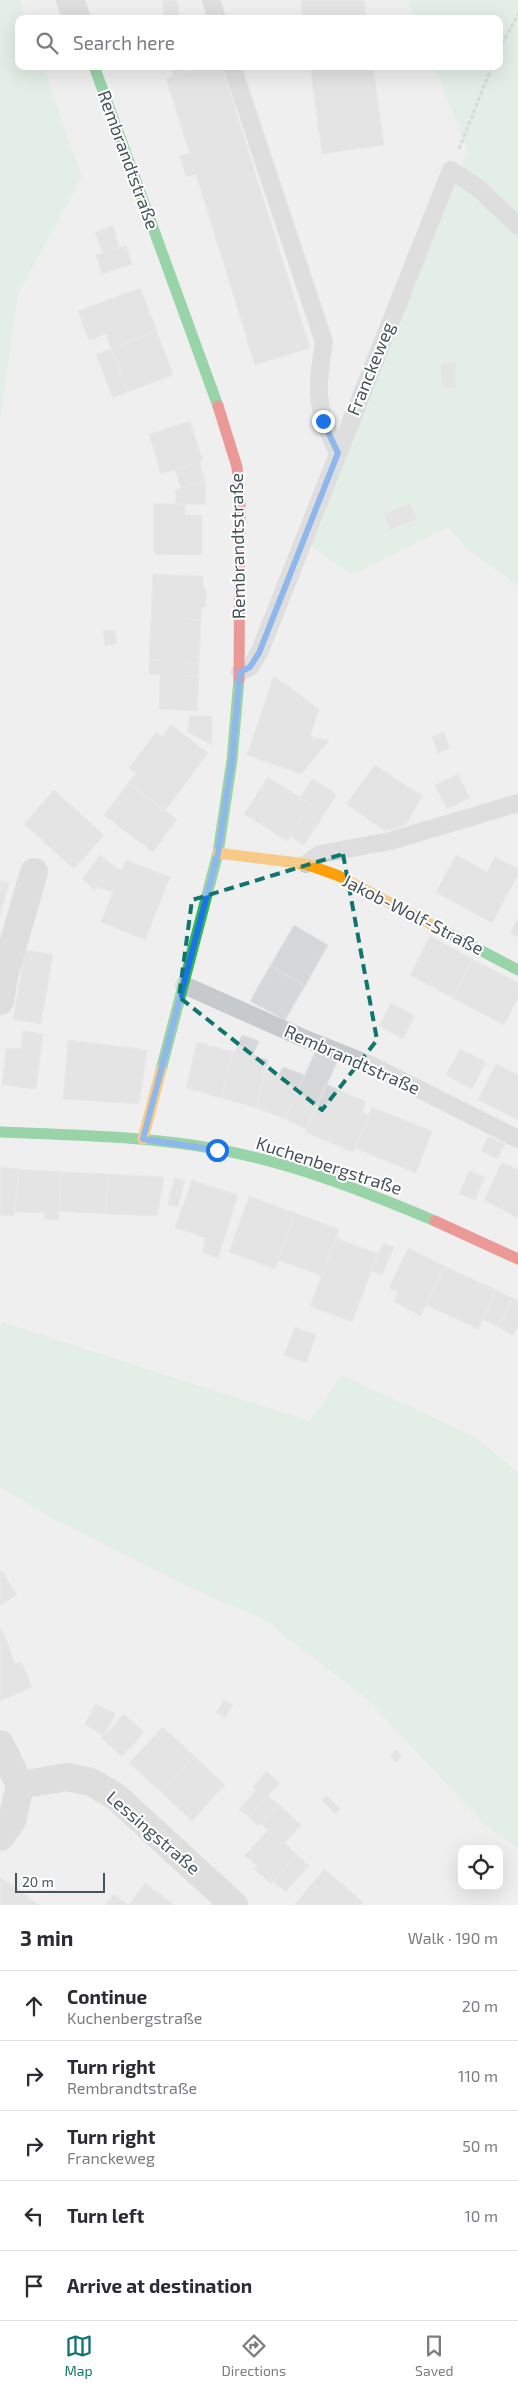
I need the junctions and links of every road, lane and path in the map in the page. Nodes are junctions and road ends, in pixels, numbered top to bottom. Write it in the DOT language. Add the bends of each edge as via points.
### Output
graph roads {
  1 [pos="70,0"];
  2 [pos="210,0"];
  3 [pos="518,14"];
  4 [pos="76,15"];
  5 [pos="216,15"];
  6 [pos="503,42"];
  7 [pos="95,70"];
  8 [pos="233,70"];
  9 [pos="490,70"];
  10 [pos="451,170"];
  11 [pos="518,226"];
  12 [pos="338,453"];
  13 [pos="240,672"];
  14 [pos="518,803"];
  15 [pos="218,853"];
  16 [pos="306,864"];
  17 [pos="34,872"];
  18 [pos="518,970"];
  19 [pos="184,985"];
  20 [pos="0,1001"];
  21 [pos="0,1132"];
  22 [pos="143,1139"];
  23 [pos="518,1139"];
  24 [pos="518,1259"];
  25 [pos="0,1744"];
  26 [pos="20,1785"];
  27 [pos="0,1837"];
  28 [pos="234,1905"];
  1 -- 4 [label="street"];
  2 -- 5 [label="lane"];
  3 -- 6 [label="path"];
  7 -- 13 [label="street, Rembrandtstraße" via="228,432 237,467"];
  8 -- 12 [label="lane" via="324,342 318,400 323,421"];
  9 -- 10 [label="path"];
  10 -- 11 [label="lane" via="478,188"];
  10 -- 12 [label="lane, Franckeweg"];
  12 -- 13 [label="lane, Franckeweg" via="259,653 250,667"];
  13 -- 15 [label="street, Rembrandtstraße" via="232,760"];
  14 -- 16 [label="lane, Jakob-Wolf-Straße" via="390,840 320,854"];
  15 -- 16 [label="street, Jakob-Wolf-Straße"];
  15 -- 19 [label="street, Rembrandtstraße"];
  16 -- 18 [label="street, Jakob-Wolf-Straße" via="339,876"];
  17 -- 20 [label="street" via="5,972"];
  19 -- 22 [label="street, Rembrandtstraße"];
  19 -- 23 [label="lane, Rembrandtstraße" via="371,1066"];
  21 -- 22 [label="street, Kuchenbergstraße"];
  22 -- 24 [label="street, Kuchenbergstraße" via="217,1150 286,1166 400,1207"];
  25 -- 26 [label="street"];
  26 -- 27 [label="street" via="12,1821"];
  26 -- 28 [label="street, Lessingstraße" via="67,1777 91,1782 115,1796"];
}
